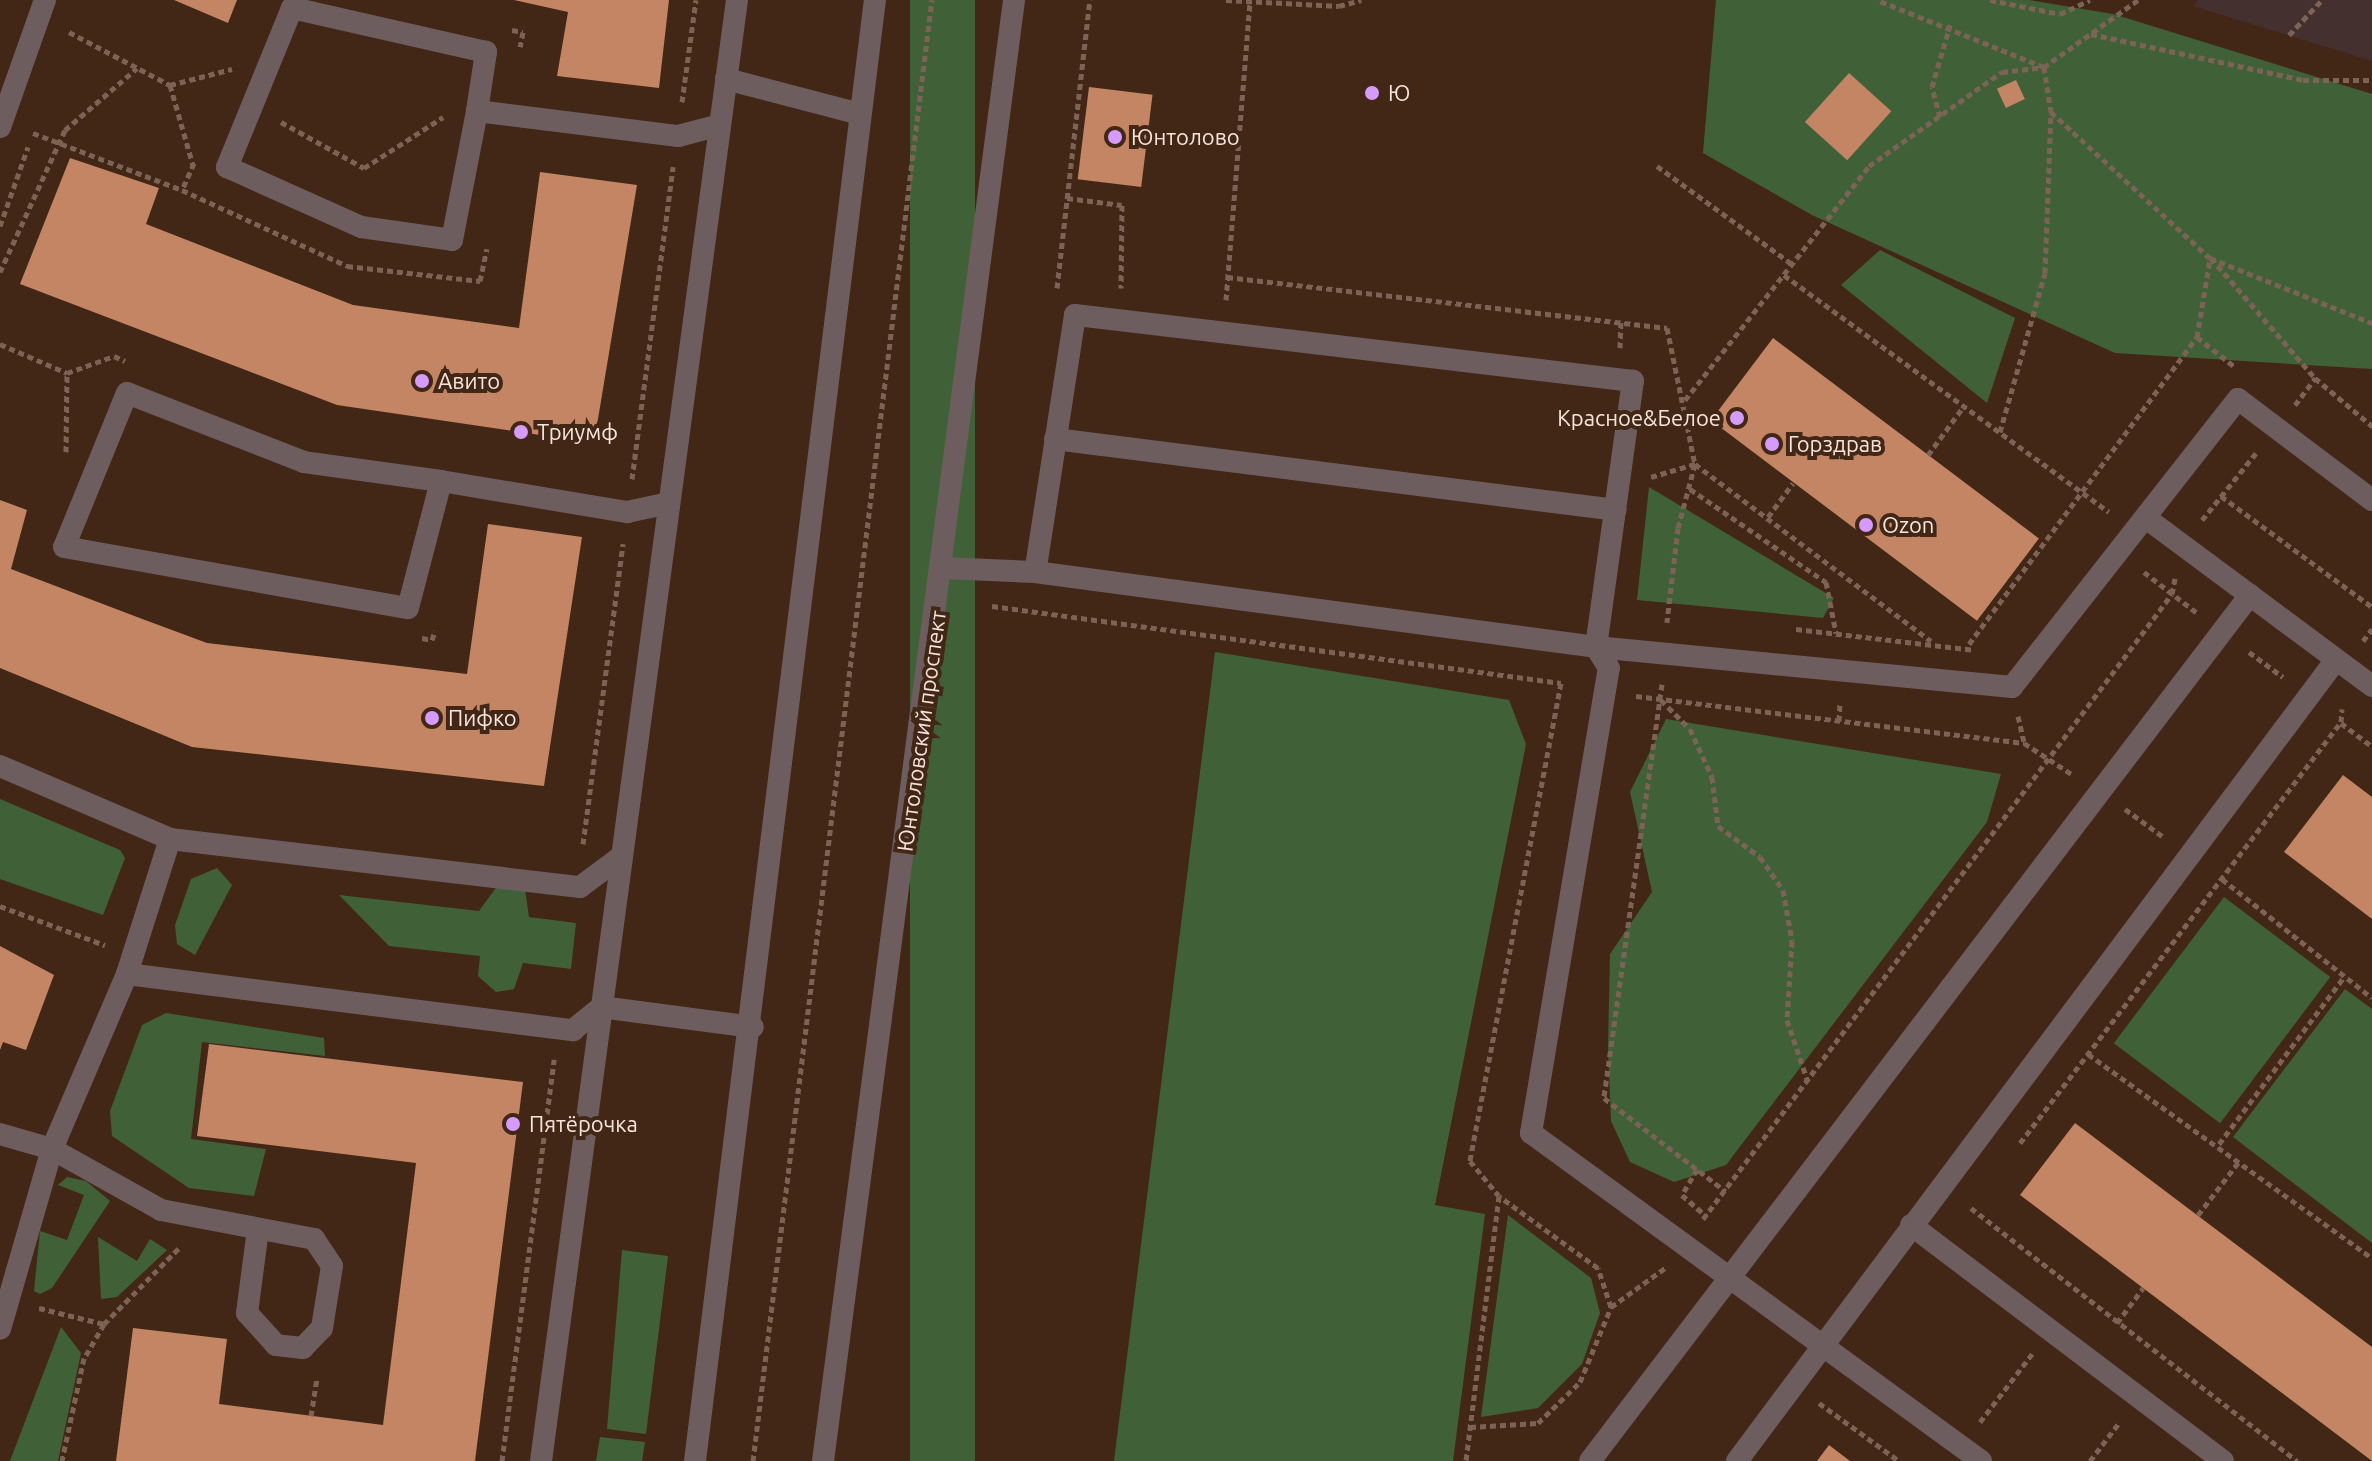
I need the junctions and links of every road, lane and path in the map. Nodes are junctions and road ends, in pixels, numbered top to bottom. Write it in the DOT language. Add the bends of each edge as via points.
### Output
graph roads {
  1 [pos="45,0"];
  2 [pos="696,0"];
  3 [pos="737,0"];
  4 [pos="875,0"];
  5 [pos="932,0"];
  6 [pos="1014,0"];
  7 [pos="1226,0"];
  8 [pos="1361,0"];
  9 [pos="1877,0"];
  10 [pos="1990,0"];
  11 [pos="2090,0"];
  12 [pos="2138,0"];
  13 [pos="2322,0"];
  14 [pos="1250,3"];
  15 [pos="1950,25"];
  16 [pos="494,26"];
  17 [pos="69,32"];
  18 [pos="2090,34"];
  19 [pos="2289,35"];
  20 [pos="240,55"];
  21 [pos="517,61"];
  22 [pos="2044,67"];
  23 [pos="137,68"];
  24 [pos="234,68"];
  25 [pos="726,79"];
  26 [pos="2372,80"];
  27 [pos="228,82"];
  28 [pos="170,85"];
  29 [pos="255,100"];
  30 [pos="477,111"];
  31 [pos="2051,112"];
  32 [pos="860,114"];
  33 [pos="1940,117"];
  34 [pos="720,125"];
  35 [pos="0,127"];
  36 [pos="33,133"];
  37 [pos="678,136"];
  38 [pos="61,138"];
  39 [pos="199,151"];
  40 [pos="193,165"];
  41 [pos="1657,166"];
  42 [pos="658,167"];
  43 [pos="673,169"];
  44 [pos="182,190"];
  45 [pos="489,236"];
  46 [pos="2210,258"];
  47 [pos="1792,264"];
  48 [pos="0,272"];
  49 [pos="1784,275"];
  50 [pos="1227,277"];
  51 [pos="2372,323"];
  52 [pos="1223,333"];
  53 [pos="2197,337"];
  54 [pos="0,344"];
  55 [pos="142,368"];
  56 [pos="67,373"];
  57 [pos="2315,378"];
  58 [pos="2238,399"];
  59 [pos="1684,402"];
  60 [pos="1964,406"];
  61 [pos="2372,426"];
  62 [pos="2276,429"];
  63 [pos="2000,433"];
  64 [pos="1055,439"];
  65 [pos="1928,455"];
  66 [pos="1695,464"];
  67 [pos="66,465"];
  68 [pos="441,481"];
  69 [pos="616,482"];
  70 [pos="1793,483"];
  71 [pos="1690,489"];
  72 [pos="2085,494"];
  73 [pos="2221,496"];
  74 [pos="2372,500"];
  75 [pos="669,503"];
  76 [pos="1616,510"];
  77 [pos="627,512"];
  78 [pos="1768,517"];
  79 [pos="2141,525"];
  80 [pos="2182,545"];
  81 [pos="943,568"];
  82 [pos="1035,572"];
  83 [pos="2250,595"];
  84 [pos="979,604"];
  85 [pos="2372,607"];
  86 [pos="1668,618"];
  87 [pos="1683,619"];
  88 [pos="1790,629"];
  89 [pos="1836,633"];
  90 [pos="1931,641"];
  91 [pos="1596,647"];
  92 [pos="1664,650"];
  93 [pos="2335,661"];
  94 [pos="2372,686"];
  95 [pos="1660,700"];
  96 [pos="0,766"];
  97 [pos="170,839"];
  98 [pos="622,856"];
  99 [pos="2222,879"];
  100 [pos="582,887"];
  101 [pos="0,906"];
  102 [pos="110,947"];
  103 [pos="127,974"];
  104 [pos="2344,977"];
  105 [pos="2372,984"];
  106 [pos="2365,993"];
  107 [pos="2372,998"];
  108 [pos="601,1007"];
  109 [pos="753,1027"];
  110 [pos="573,1030"];
  111 [pos="2088,1054"];
  112 [pos="1808,1082"];
  113 [pos="0,1134"];
  114 [pos="2219,1144"];
  115 [pos="52,1149"];
  116 [pos="2240,1160"];
  117 [pos="1725,1191"];
  118 [pos="1499,1196"];
  119 [pos="1971,1208"];
  120 [pos="2198,1215"];
  121 [pos="1911,1225"];
  122 [pos="258,1230"];
  123 [pos="183,1244"];
  124 [pos="1684,1244"];
  125 [pos="2372,1258"];
  126 [pos="6,1264"];
  127 [pos="1735,1278"];
  128 [pos="2143,1288"];
  129 [pos="2079,1293"];
  130 [pos="11,1301"];
  131 [pos="1611,1307"];
  132 [pos="2117,1323"];
  133 [pos="104,1324"];
  134 [pos="0,1329"];
  135 [pos="2050,1331"];
  136 [pos="1824,1346"];
  137 [pos="317,1379"];
  138 [pos="1818,1402"];
  139 [pos="311,1416"];
  140 [pos="1470,1427"];
  141 [pos="1961,1446"];
  142 [pos="62,1461"];
  143 [pos="502,1461"];
  144 [pos="541,1461"];
  145 [pos="695,1461"];
  146 [pos="753,1461"];
  147 [pos="823,1461"];
  148 [pos="1466,1461"];
  149 [pos="1590,1461"];
  150 [pos="1737,1461"];
  151 [pos="1899,1461"];
  152 [pos="1981,1461"];
  153 [pos="2223,1461"];
  154 [pos="2297,1461"];
  1 -- 35 [label="street"];
  2 -- 37 [label="path"];
  3 -- 25 [label="street"];
  4 -- 32 [label="street"];
  5 -- 146 [label="path"];
  6 -- 81 [label="street, Юнтоловский проспект"];
  7 -- 14 [label="path"];
  8 -- 14 [label="path"];
  9 -- 15 [label="path"];
  10 -- 11 [label="path" via="2060,14"];
  12 -- 18 [label="path"];
  13 -- 19 [label="path"];
  14 -- 50 [label="path"];
  15 -- 22 [label="path"];
  15 -- 33 [label="path" via="1932,87"];
  16 -- 21 [label="path" via="523,32"];
  17 -- 23 [label="path"];
  18 -- 22 [label="path"];
  18 -- 26 [label="path" via="2303,80"];
  20 -- 24 [label="path"];
  22 -- 31 [label="path"];
  22 -- 33 [label="path" via="2002,72"];
  23 -- 28 [label="path"];
  23 -- 38 [label="path"];
  24 -- 27 [label="path"];
  24 -- 28 [label="path"];
  24 -- 29 [label="path"];
  25 -- 32 [label="street"];
  25 -- 34 [label="street"];
  28 -- 40 [label="path"];
  29 -- 30 [label="path" via="295,134 364,168 447,113"];
  29 -- 30 [label="street" via="292,8 486,52"];
  29 -- 30 [label="street" via="227,167 361,227 452,240"];
  30 -- 37 [label="street"];
  31 -- 46 [label="path"];
  31 -- 63 [label="path" via="2045,273"];
  32 -- 109 [label="street"];
  33 -- 47 [label="path" via="1869,166"];
  34 -- 37 [label="street"];
  34 -- 75 [label="street"];
  36 -- 38 [label="path"];
  37 -- 43 [label="path"];
  38 -- 44 [label="path"];
  38 -- 48 [label="path"];
  39 -- 40 [label="path"];
  40 -- 44 [label="path"];
  41 -- 47 [label="path"];
  42 -- 43 [label="path"];
  43 -- 69 [label="path" via="631,485"];
  44 -- 45 [label="path" via="347,266 480,281"];
  46 -- 51 [label="path"];
  46 -- 53 [label="path"];
  46 -- 57 [label="path"];
  47 -- 49 [label="path"];
  49 -- 59 [label="path"];
  49 -- 60 [label="path"];
  50 -- 52 [label="path"];
  50 -- 59 [label="path" via="1667,328"];
  52 -- 64 [label="street" via="1075,315"];
  52 -- 76 [label="street" via="1633,381"];
  53 -- 58 [label="path" via="2236,368"];
  53 -- 72 [label="path"];
  54 -- 56 [label="path"];
  55 -- 56 [label="path" via="114,356"];
  56 -- 67 [label="path"];
  57 -- 61 [label="path"];
  57 -- 62 [label="path"];
  58 -- 62 [label="street"];
  58 -- 79 [label="street"];
  59 -- 66 [label="path"];
  60 -- 63 [label="path"];
  60 -- 65 [label="path"];
  62 -- 73 [label="path"];
  62 -- 74 [label="street"];
  63 -- 72 [label="path"];
  64 -- 76 [label="street"];
  64 -- 82 [label="street"];
  66 -- 71 [label="path"];
  66 -- 78 [label="path"];
  68 -- 68 [label="street" via="408,608 64,547 127,393 304,462"];
  68 -- 77 [label="street"];
  70 -- 78 [label="path"];
  71 -- 86 [label="path" via="1678,528"];
  71 -- 89 [label="path" via="1826,582"];
  72 -- 79 [label="path"];
  72 -- 90 [label="path" via="1969,644"];
  73 -- 80 [label="path"];
  73 -- 85 [label="path"];
  75 -- 77 [label="street"];
  75 -- 98 [label="street"];
  76 -- 91 [label="street"];
  77 -- 100 [label="path"];
  78 -- 90 [label="path"];
  79 -- 80 [label="street"];
  79 -- 92 [label="street" via="2012,687"];
  80 -- 83 [label="street"];
  80 -- 112 [label="path" via="2172,594"];
  81 -- 82 [label="street"];
  81 -- 147 [label="street, Юнтоловский проспект"];
  82 -- 91 [label="street"];
  83 -- 93 [label="street"];
  83 -- 127 [label="street"];
  84 -- 118 [label="path" via="1561,683 1470,1161"];
  86 -- 87 [label="path"];
  86 -- 92 [label="path"];
  88 -- 89 [label="path"];
  89 -- 90 [label="path"];
  91 -- 92 [label="street"];
  91 -- 124 [label="street" via="1609,668 1531,1133"];
  92 -- 95 [label="path"];
  93 -- 94 [label="street"];
  93 -- 121 [label="street"];
  95 -- 112 [label="path" via="1690,729 1712,777 1718,826 1760,857 1783,890 1792,941 1787,1020"];
  95 -- 117 [label="path" via="1604,1098"];
  96 -- 97 [label="street"];
  97 -- 100 [label="street"];
  97 -- 103 [label="street"];
  98 -- 100 [label="street"];
  98 -- 108 [label="street"];
  99 -- 104 [label="path"];
  101 -- 102 [label="path"];
  103 -- 110 [label="street"];
  103 -- 115 [label="street"];
  104 -- 106 [label="path"];
  104 -- 114 [label="path"];
  105 -- 106 [label="path"];
  106 -- 107 [label="path"];
  108 -- 109 [label="street"];
  108 -- 110 [label="street"];
  108 -- 144 [label="street"];
  109 -- 145 [label="street"];
  110 -- 143 [label="path" via="552,1062"];
  111 -- 114 [label="path"];
  112 -- 117 [label="path"];
  113 -- 115 [label="street"];
  114 -- 116 [label="path"];
  115 -- 122 [label="street" via="161,1210"];
  115 -- 126 [label="street"];
  116 -- 120 [label="path"];
  116 -- 125 [label="path"];
  117 -- 124 [label="path"];
  118 -- 131 [label="path" via="1598,1268"];
  118 -- 140 [label="path"];
  119 -- 129 [label="path"];
  121 -- 135 [label="street"];
  121 -- 136 [label="street"];
  122 -- 122 [label="street" via="314,1239 332,1266 322,1328 303,1348 276,1345 247,1313"];
  123 -- 133 [label="path"];
  124 -- 127 [label="street"];
  124 -- 131 [label="path" via="1668,1266"];
  126 -- 130 [label="street"];
  127 -- 136 [label="street"];
  127 -- 149 [label="street"];
  128 -- 132 [label="path"];
  129 -- 132 [label="path"];
  129 -- 135 [label="path"];
  130 -- 133 [label="path"];
  130 -- 134 [label="street"];
  131 -- 140 [label="path" via="1580,1382 1538,1423"];
  132 -- 154 [label="path"];
  133 -- 142 [label="path" via="84,1358"];
  135 -- 141 [label="path"];
  135 -- 153 [label="street"];
  136 -- 141 [label="street"];
  136 -- 150 [label="street"];
  137 -- 139 [label="path"];
  138 -- 151 [label="path"];
  140 -- 148 [label="path"];
  141 -- 152 [label="street"];
}
